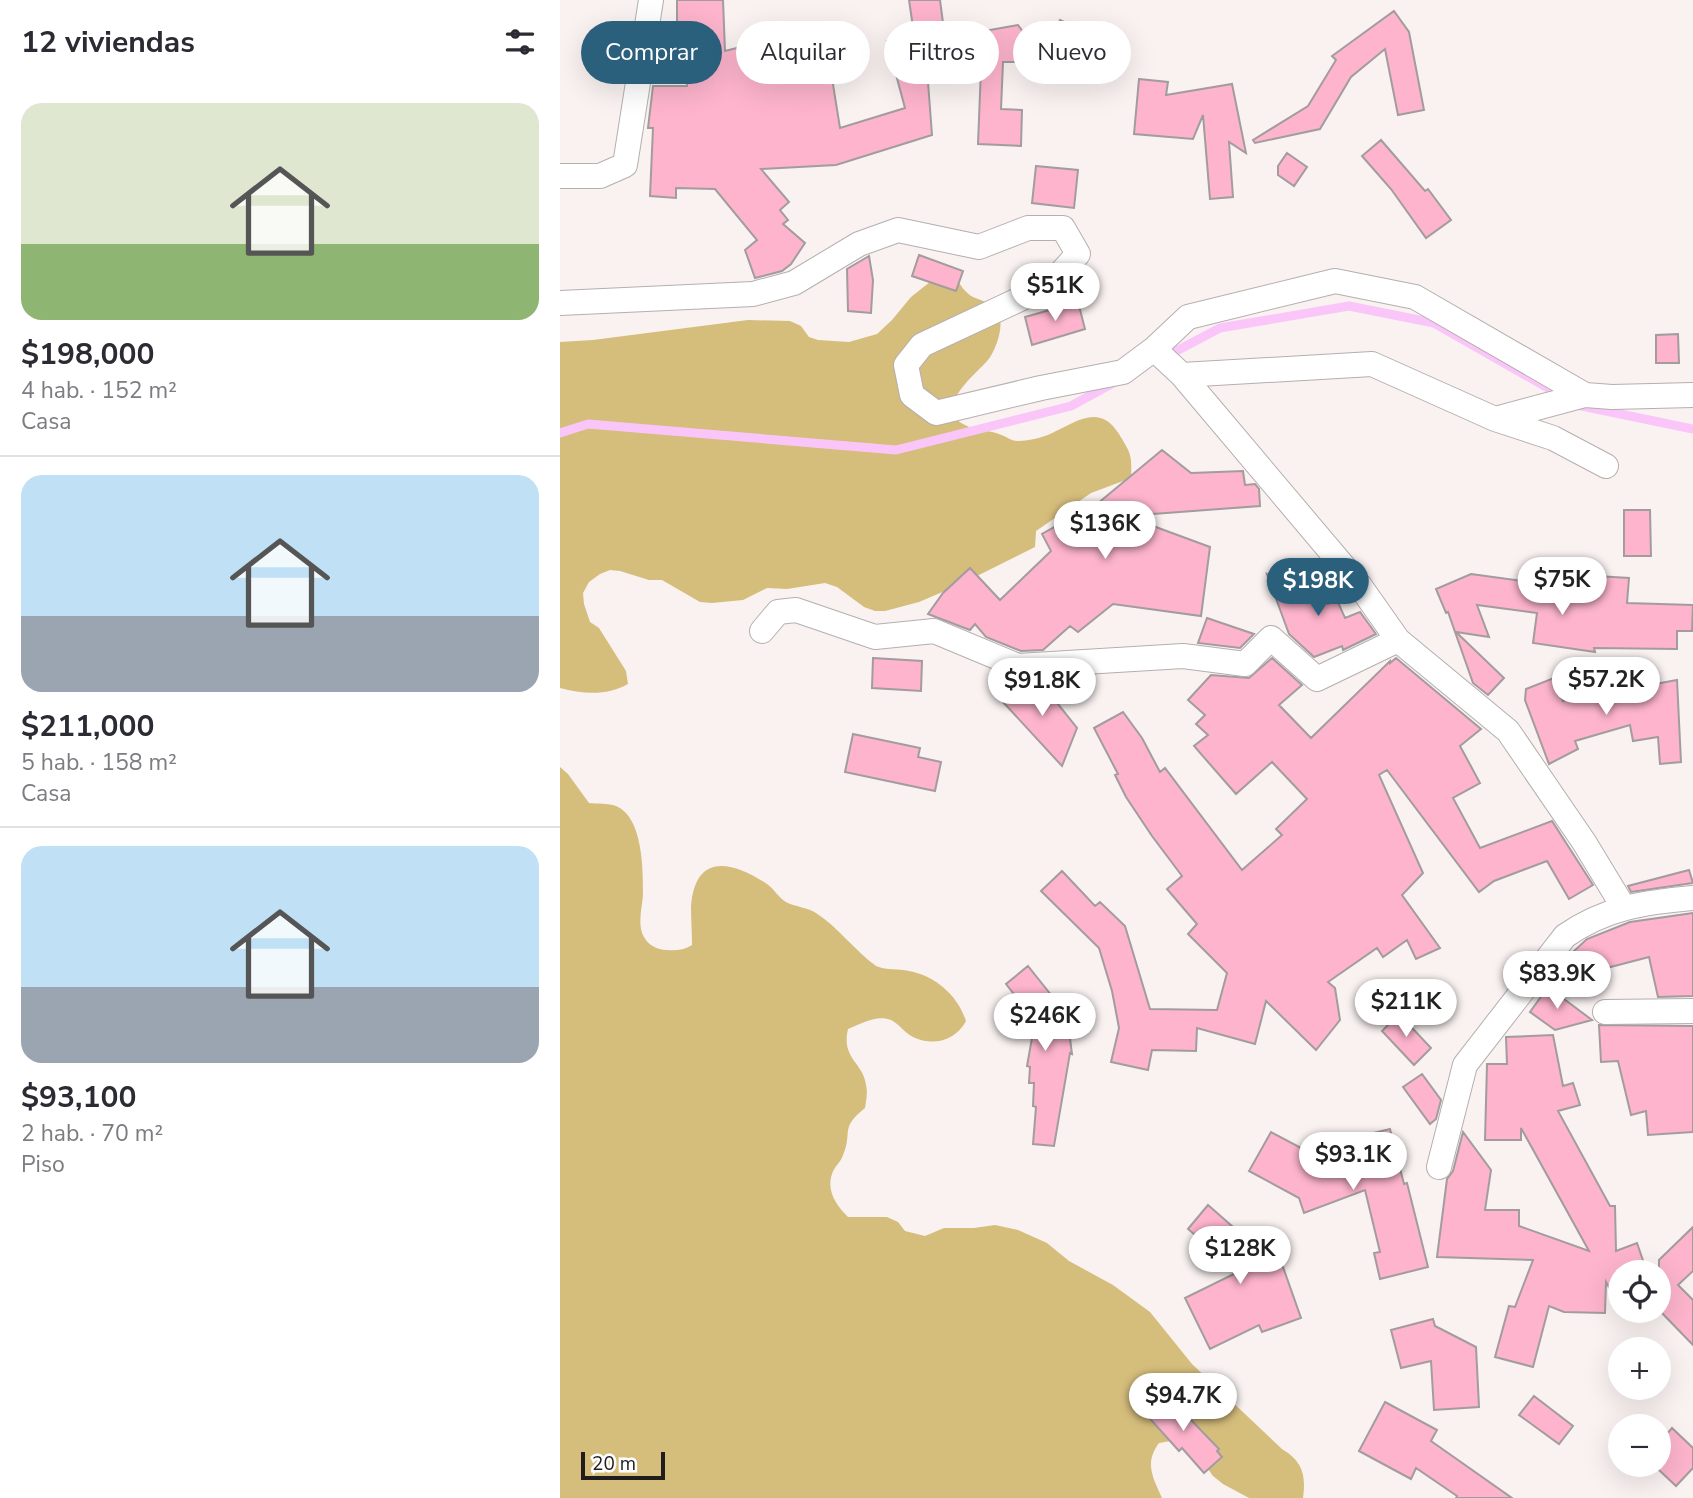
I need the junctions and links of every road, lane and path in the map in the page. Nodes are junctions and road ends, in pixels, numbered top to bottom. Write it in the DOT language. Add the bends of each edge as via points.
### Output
graph roads {
  1 [pos="651,0"];
  2 [pos="560,176"];
  3 [pos="560,303"];
  4 [pos="1154,349"];
  5 [pos="1182,375"];
  6 [pos="1584,395"];
  7 [pos="1693,395"];
  8 [pos="1494,419"];
  9 [pos="1606,466"];
  10 [pos="762,631"];
  11 [pos="1398,640"];
  12 [pos="1693,898"];
  13 [pos="1624,908"];
  14 [pos="1693,1011"];
  15 [pos="1605,1012"];
  16 [pos="1438,1167"];
  1 -- 2 [label="street" via="625,165 600,176"];
  3 -- 4 [label="street" via="753,294 794,283 859,244 898,230 979,247 1028,228 1063,228 1078,254 1050,285 922,345 906,365 912,395 936,413 1122,372"];
  4 -- 5 [label="street"];
  4 -- 6 [label="street" via="1188,317 1335,281 1415,297"];
  5 -- 8 [label="street" via="1372,364"];
  5 -- 11 [label="street" via="1360,586"];
  6 -- 7 [label="street"];
  6 -- 8 [label="street"];
  8 -- 9 [label="street" via="1553,438"];
  10 -- 11 [label="street" via="778,612 796,610 875,637 934,631 1018,666 1183,656 1245,664 1271,638 1317,679"];
  11 -- 13 [label="street" via="1508,731"];
  12 -- 13 [label="street"];
  13 -- 16 [label="street" via="1587,921 1565,936 1465,1065"];
  14 -- 15 [label="street"];
}
